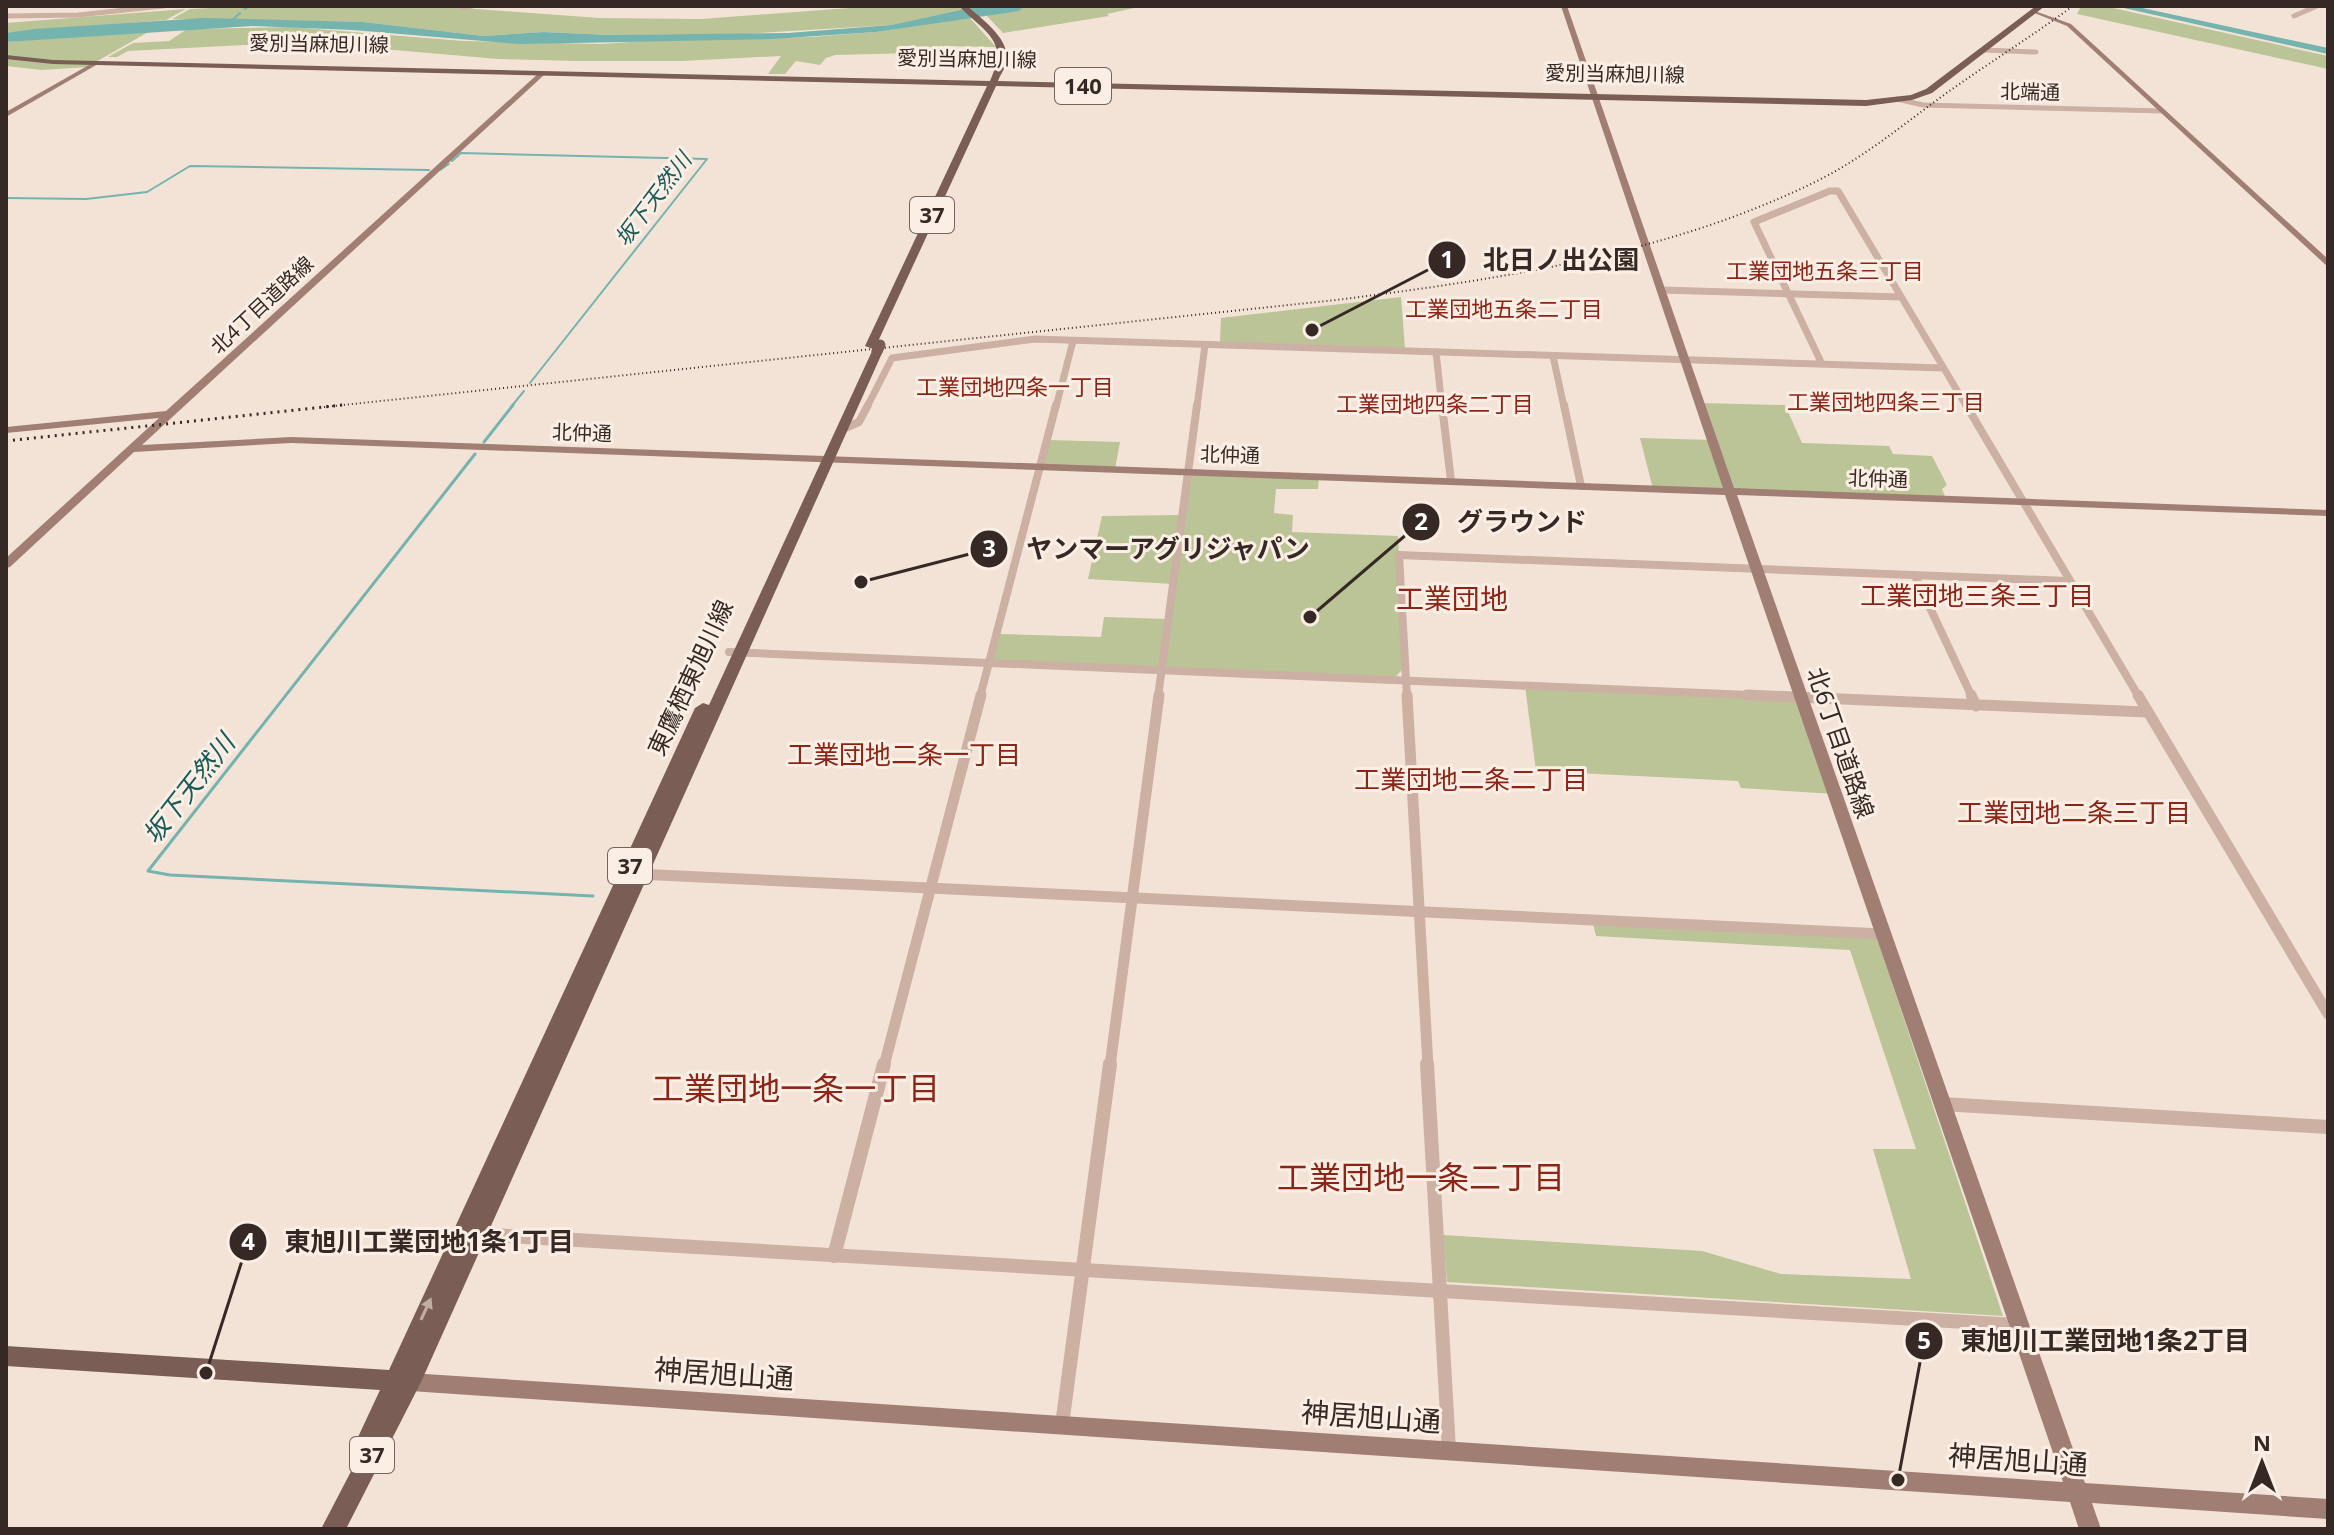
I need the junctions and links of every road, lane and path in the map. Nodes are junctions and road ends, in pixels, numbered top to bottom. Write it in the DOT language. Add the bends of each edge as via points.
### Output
graph roads {
  1 [pos="163,6"];
  2 [pos="472,6"];
  3 [pos="963,6"];
  4 [pos="969,6"];
  5 [pos="1564,6"];
  6 [pos="2317,6"];
  7 [pos="462,8"];
  8 [pos="2037,8"];
  9 [pos="6,16"];
  10 [pos="2294,16"];
  11 [pos="990,28"];
  12 [pos="1984,50"];
  13 [pos="2036,52"];
  14 [pos="8,58"];
  15 [pos="96,63"];
  16 [pos="541,73"];
  17 [pos="996,84"];
  18 [pos="1596,98"];
  19 [pos="1897,99"];
  20 [pos="2162,111"];
  21 [pos="6,115"];
  22 [pos="2328,264"];
  23 [pos="1662,290"];
  24 [pos="1787,294"];
  25 [pos="1900,297"];
  26 [pos="1073,341"];
  27 [pos="1205,345"];
  28 [pos="874,349"];
  29 [pos="1436,352"];
  30 [pos="1553,356"];
  31 [pos="1685,360"];
  32 [pos="1822,364"];
  33 [pos="1943,368"];
  34 [pos="169,414"];
  35 [pos="843,429"];
  36 [pos="6,430"];
  37 [pos="131,449"];
  38 [pos="823,459"];
  39 [pos="1040,467"];
  40 [pos="1188,472"];
  41 [pos="1451,481"];
  42 [pos="1581,486"];
  43 [pos="1731,491"];
  44 [pos="2023,502"];
  45 [pos="2328,513"];
  46 [pos="6,564"];
  47 [pos="1758,569"];
  48 [pos="1915,576"];
  49 [pos="2069,581"];
  50 [pos="734,652"];
  51 [pos="989,663"];
  52 [pos="1161,670"];
  53 [pos="1406,680"];
  54 [pos="1800,697"];
  55 [pos="1976,706"];
  56 [pos="2146,712"];
  57 [pos="634,874"];
  58 [pos="930,888"];
  59 [pos="1132,897"];
  60 [pos="1419,912"];
  61 [pos="1883,934"];
  62 [pos="2328,1014"];
  63 [pos="1942,1104"];
  64 [pos="2328,1127"];
  65 [pos="468,1234"];
  66 [pos="834,1256"];
  67 [pos="1083,1270"];
  68 [pos="1440,1291"];
  69 [pos="2017,1325"];
  70 [pos="6,1356"];
  71 [pos="402,1381"];
  72 [pos="1062,1425"];
  73 [pos="1449,1450"];
  74 [pos="2077,1492"];
  75 [pos="2328,1509"];
  76 [pos="332,1529"];
  77 [pos="2090,1529"];
  1 -- 9 [label="street"];
  2 -- 7 [label="street"];
  3 -- 11 [label="main road, 東鷹栖東旭川線 / 37"];
  4 -- 11 [label="main road, 東鷹栖東旭川線 / 37"];
  5 -- 18 [label="street, 北6丁目道路線"];
  6 -- 10 [label="street"];
  8 -- 12 [label="main road, 愛別当麻旭川線 / 140"];
  8 -- 20 [label="street" via="2069,25"];
  11 -- 17 [label="main road, 東鷹栖東旭川線 / 37" via="1004,55"];
  12 -- 13 [label="street"];
  12 -- 19 [label="main road, 愛別当麻旭川線 / 140" via="1929,91"];
  14 -- 15 [label="main road, 愛別当麻旭川線 / 140"];
  15 -- 16 [label="main road, 愛別当麻旭川線 / 140"];
  15 -- 21 [label="street"];
  16 -- 17 [label="main road, 愛別当麻旭川線 / 140"];
  16 -- 34 [label="street, 北4丁目道路線"];
  17 -- 18 [label="main road, 愛別当麻旭川線 / 140"];
  17 -- 28 [label="main road, 東鷹栖東旭川線 / 37"];
  18 -- 19 [label="main road, 愛別当麻旭川線 / 140" via="1830,103"];
  18 -- 23 [label="street, 北6丁目道路線"];
  19 -- 20 [label="street, 北端通" via="1923,105"];
  20 -- 22 [label="street"];
  23 -- 24 [label="street"];
  23 -- 31 [label="street, 北6丁目道路線"];
  24 -- 25 [label="street"];
  24 -- 25 [label="street" via="1754,222 1838,191"];
  24 -- 32 [label="street"];
  25 -- 33 [label="street"];
  26 -- 27 [label="street"];
  26 -- 35 [label="street" via="1035,339 892,358 859,422"];
  26 -- 39 [label="street"];
  27 -- 29 [label="street"];
  27 -- 40 [label="street"];
  28 -- 35 [label="main road, 東鷹栖東旭川線 / 37"];
  28 -- 38 [label="main road, 東鷹栖東旭川線 / 37"];
  29 -- 30 [label="street"];
  29 -- 41 [label="street"];
  30 -- 31 [label="street"];
  30 -- 42 [label="street"];
  31 -- 32 [label="street"];
  31 -- 43 [label="street, 北6丁目道路線"];
  32 -- 33 [label="street"];
  33 -- 44 [label="street"];
  34 -- 36 [label="street"];
  34 -- 37 [label="street, 北4丁目道路線"];
  35 -- 38 [label="main road, 東鷹栖東旭川線 / 37"];
  37 -- 38 [label="street, 北仲通" via="291,440"];
  37 -- 46 [label="street, 北4丁目道路線"];
  38 -- 39 [label="street, 北仲通"];
  38 -- 50 [label="main road, 東鷹栖東旭川線 / 37"];
  39 -- 40 [label="street, 北仲通"];
  39 -- 51 [label="street"];
  40 -- 41 [label="street, 北仲通"];
  40 -- 52 [label="street"];
  41 -- 42 [label="street, 北仲通"];
  42 -- 43 [label="street, 北仲通"];
  43 -- 44 [label="street, 北仲通"];
  43 -- 47 [label="street, 北6丁目道路線"];
  44 -- 45 [label="street, 北仲通"];
  44 -- 49 [label="street"];
  47 -- 48 [label="street"];
  47 -- 53 [label="street" via="1399,555"];
  47 -- 54 [label="street, 北6丁目道路線"];
  48 -- 49 [label="street"];
  48 -- 55 [label="street"];
  49 -- 56 [label="street"];
  50 -- 51 [label="street"];
  50 -- 57 [label="main road, 東鷹栖東旭川線 / 37"];
  51 -- 52 [label="street"];
  51 -- 58 [label="street"];
  52 -- 53 [label="street"];
  52 -- 59 [label="street"];
  53 -- 54 [label="street"];
  53 -- 60 [label="street"];
  54 -- 55 [label="street"];
  54 -- 61 [label="street, 北6丁目道路線"];
  55 -- 56 [label="street"];
  56 -- 62 [label="street"];
  57 -- 58 [label="street"];
  57 -- 65 [label="main road, 東鷹栖東旭川線 / 37"];
  58 -- 59 [label="street"];
  58 -- 66 [label="street"];
  59 -- 60 [label="street"];
  59 -- 67 [label="street"];
  60 -- 61 [label="street"];
  60 -- 68 [label="street"];
  61 -- 63 [label="street, 北6丁目道路線"];
  63 -- 64 [label="street"];
  63 -- 69 [label="street, 北6丁目道路線"];
  65 -- 66 [label="street"];
  65 -- 71 [label="main road, 東鷹栖東旭川線 / 37"];
  66 -- 67 [label="street"];
  67 -- 68 [label="street"];
  67 -- 72 [label="street"];
  68 -- 69 [label="street"];
  68 -- 73 [label="street"];
  69 -- 74 [label="street, 北6丁目道路線"];
  70 -- 71 [label="main road"];
  71 -- 72 [label="street, 神居旭山通"];
  71 -- 76 [label="main road, 37"];
  72 -- 73 [label="street, 神居旭山通"];
  73 -- 74 [label="street, 神居旭山通"];
  74 -- 75 [label="street, 神居旭山通"];
  74 -- 77 [label="street, 北6丁目道路線"];
}
